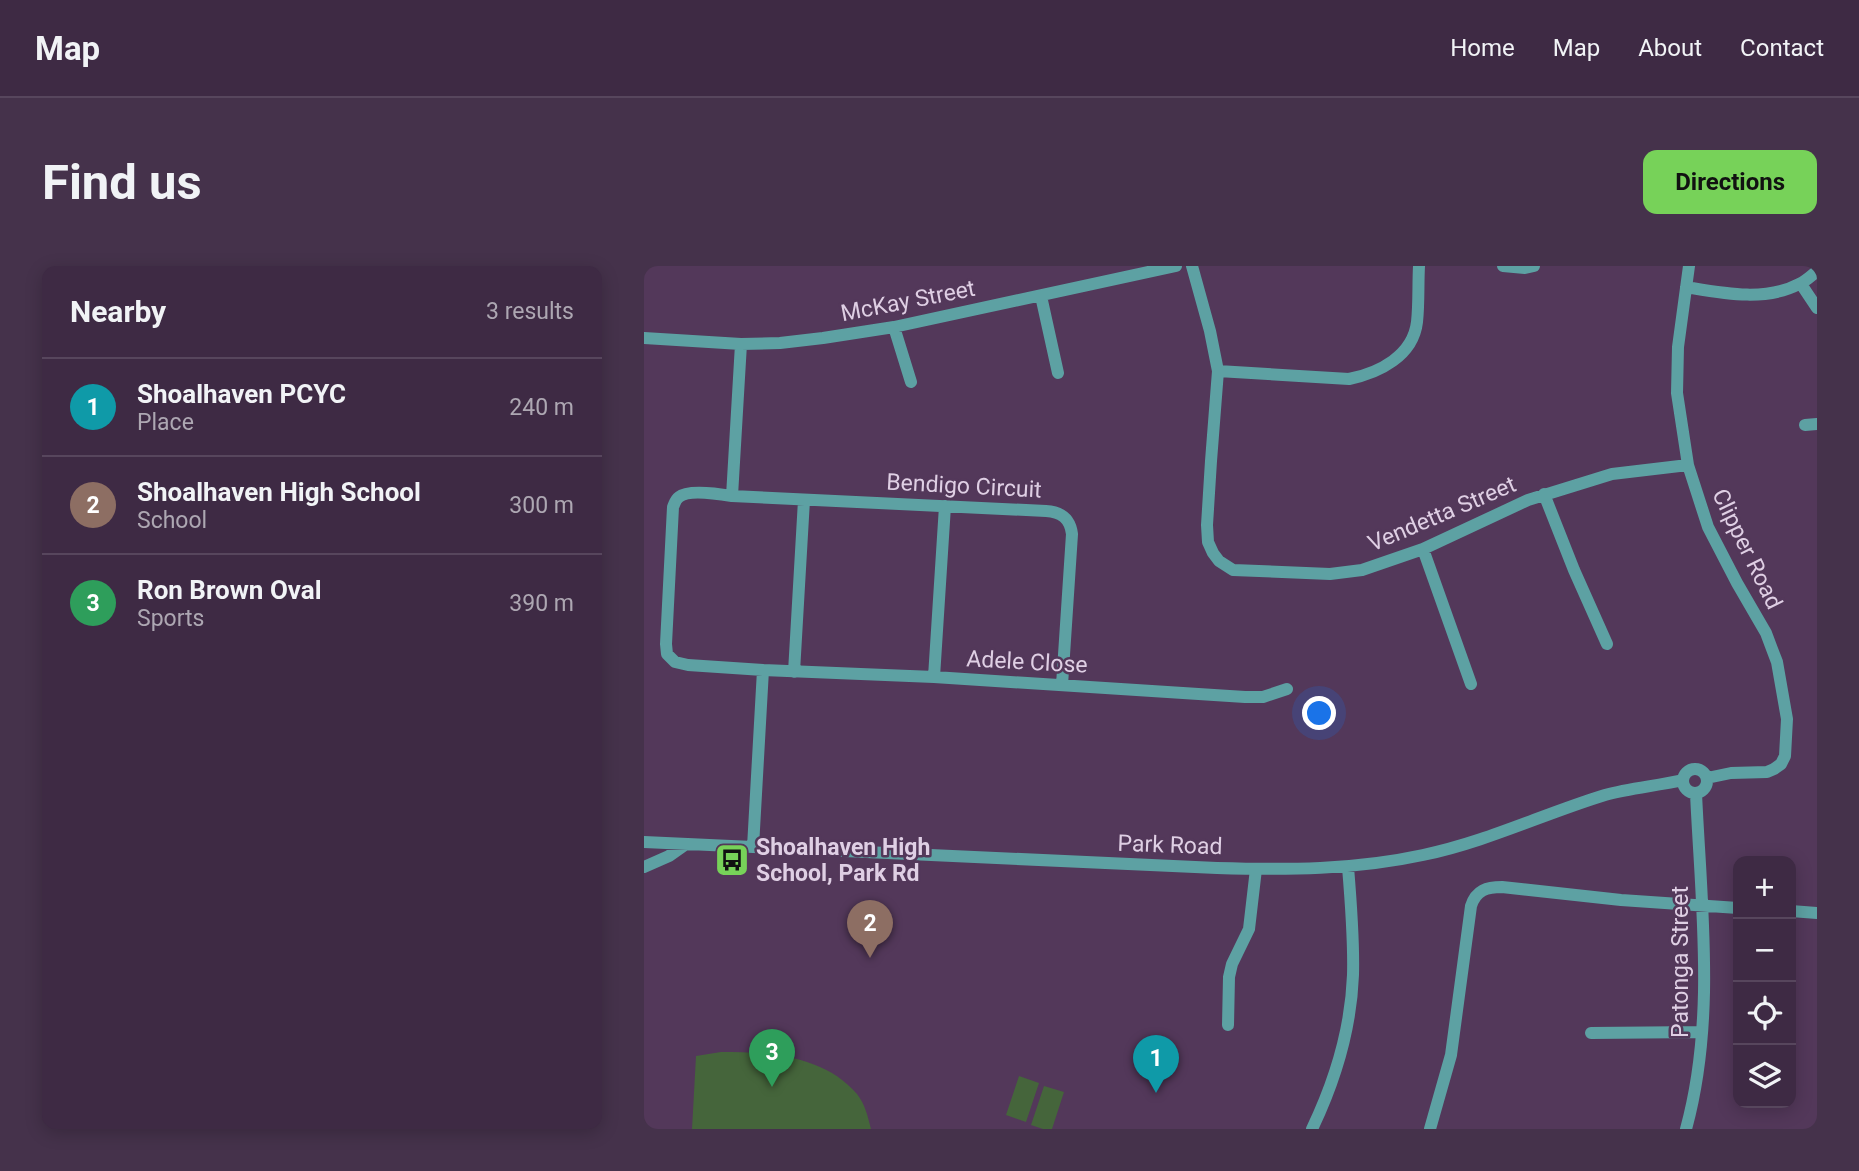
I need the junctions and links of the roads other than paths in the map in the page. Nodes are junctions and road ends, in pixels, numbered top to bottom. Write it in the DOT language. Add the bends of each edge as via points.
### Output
graph roads {
  1 [pos="1176,266"];
  2 [pos="1192,266"];
  3 [pos="1419,266"];
  4 [pos="1503,266"];
  5 [pos="1534,266"];
  6 [pos="1689,266"];
  7 [pos="1817,271"];
  8 [pos="1801,284"];
  9 [pos="1686,287"];
  10 [pos="1041,296"];
  11 [pos="1817,308"];
  12 [pos="894,327"];
  13 [pos="644,338"];
  14 [pos="741,344"];
  15 [pos="1218,371"];
  16 [pos="1058,373"];
  17 [pos="911,382"];
  18 [pos="1688,465"];
  19 [pos="1544,495"];
  20 [pos="732,496"];
  21 [pos="804,500"];
  22 [pos="945,506"];
  23 [pos="1423,549"];
  24 [pos="1607,644"];
  25 [pos="763,670"];
  26 [pos="794,672"];
  27 [pos="934,677"];
  28 [pos="1471,684"];
  29 [pos="1062,685"];
  30 [pos="1287,689"];
  31 [pos="1707,778"];
  32 [pos="1683,780"];
  33 [pos="1696,793"];
  34 [pos="644,842"];
  35 [pos="686,844"];
  36 [pos="753,847"];
  37 [pos="644,867"];
  38 [pos="1348,867"];
  39 [pos="1256,869"];
  40 [pos="1702,906"];
  41 [pos="1733,908"];
  42 [pos="1796,911"];
  43 [pos="1817,913"];
  44 [pos="1228,1026"];
  45 [pos="1702,1032"];
  46 [pos="1591,1033"];
  47 [pos="1312,1129"];
  48 [pos="1430,1129"];
  49 [pos="1686,1129"];
  1 -- 10 [label="street, McKay Street"];
  2 -- 15 [label="street, Vendetta Street"];
  3 -- 15 [label="street" via="1417,325 1409,344 1391,364 1370,375 1349,379"];
  4 -- 5 [label="street"];
  6 -- 9 [label="street, Clipper Road"];
  7 -- 8 [label="street"];
  8 -- 9 [label="street" via="1766,294"];
  8 -- 11 [label="street"];
  9 -- 18 [label="street, Clipper Road" via="1677,393"];
  10 -- 12 [label="street, McKay Street"];
  10 -- 16 [label="street"];
  12 -- 14 [label="street, McKay Street"];
  12 -- 17 [label="street"];
  13 -- 14 [label="street, McKay Street"];
  14 -- 20 [label="street"];
  15 -- 23 [label="street, Vendetta Street" via="1207,525 1208,542 1220,561 1233,570 1330,574 1362,570"];
  18 -- 19 [label="street, Vendetta Street" via="1612,474"];
  18 -- 31 [label="street, Clipper Road" via="1708,527 1766,633 1777,662 1787,719 1781,764 1767,772"];
  19 -- 23 [label="street, Vendetta Street"];
  19 -- 24 [label="street"];
  20 -- 21 [label="street, Bendigo Circuit"];
  20 -- 25 [label="street, Bendigo Circuit" via="696,493 676,499 667,654 688,665"];
  21 -- 22 [label="street, Bendigo Circuit"];
  21 -- 26 [label="street"];
  22 -- 27 [label="street"];
  22 -- 29 [label="street, Bendigo Circuit" via="1055,512 1069,522 1072,534"];
  23 -- 28 [label="street"];
  25 -- 26 [label="street, Adele Close"];
  25 -- 36 [label="street"];
  26 -- 27 [label="street, Adele Close"];
  27 -- 29 [label="street, Adele Close"];
  29 -- 30 [label="street, Adele Close" via="1245,697"];
  31 -- 32 [label="street" via="1696,769 1687,771"];
  31 -- 33 [label="street" via="1705,788"];
  32 -- 33 [label="street" via="1686,790"];
  32 -- 38 [label="street, Park Road" via="1604,796 1445,850"];
  33 -- 40 [label="street, Patonga Street"];
  34 -- 35 [label="street, Park Road"];
  35 -- 36 [label="street, Park Road"];
  35 -- 37 [label="street"];
  36 -- 39 [label="street, Park Road"];
  38 -- 39 [label="street, Park Road"];
  38 -- 47 [label="street" via="1353,924 1350,1007 1340,1054"];
  39 -- 44 [label="street" via="1249,929 1229,977"];
  40 -- 41 [label="street"];
  40 -- 45 [label="street, Patonga Street"];
  40 -- 48 [label="street" via="1502,887 1477,894 1471,906 1451,1055"];
  42 -- 43 [label="street"];
  45 -- 46 [label="street"];
  45 -- 49 [label="street, Patonga Street"];
}
